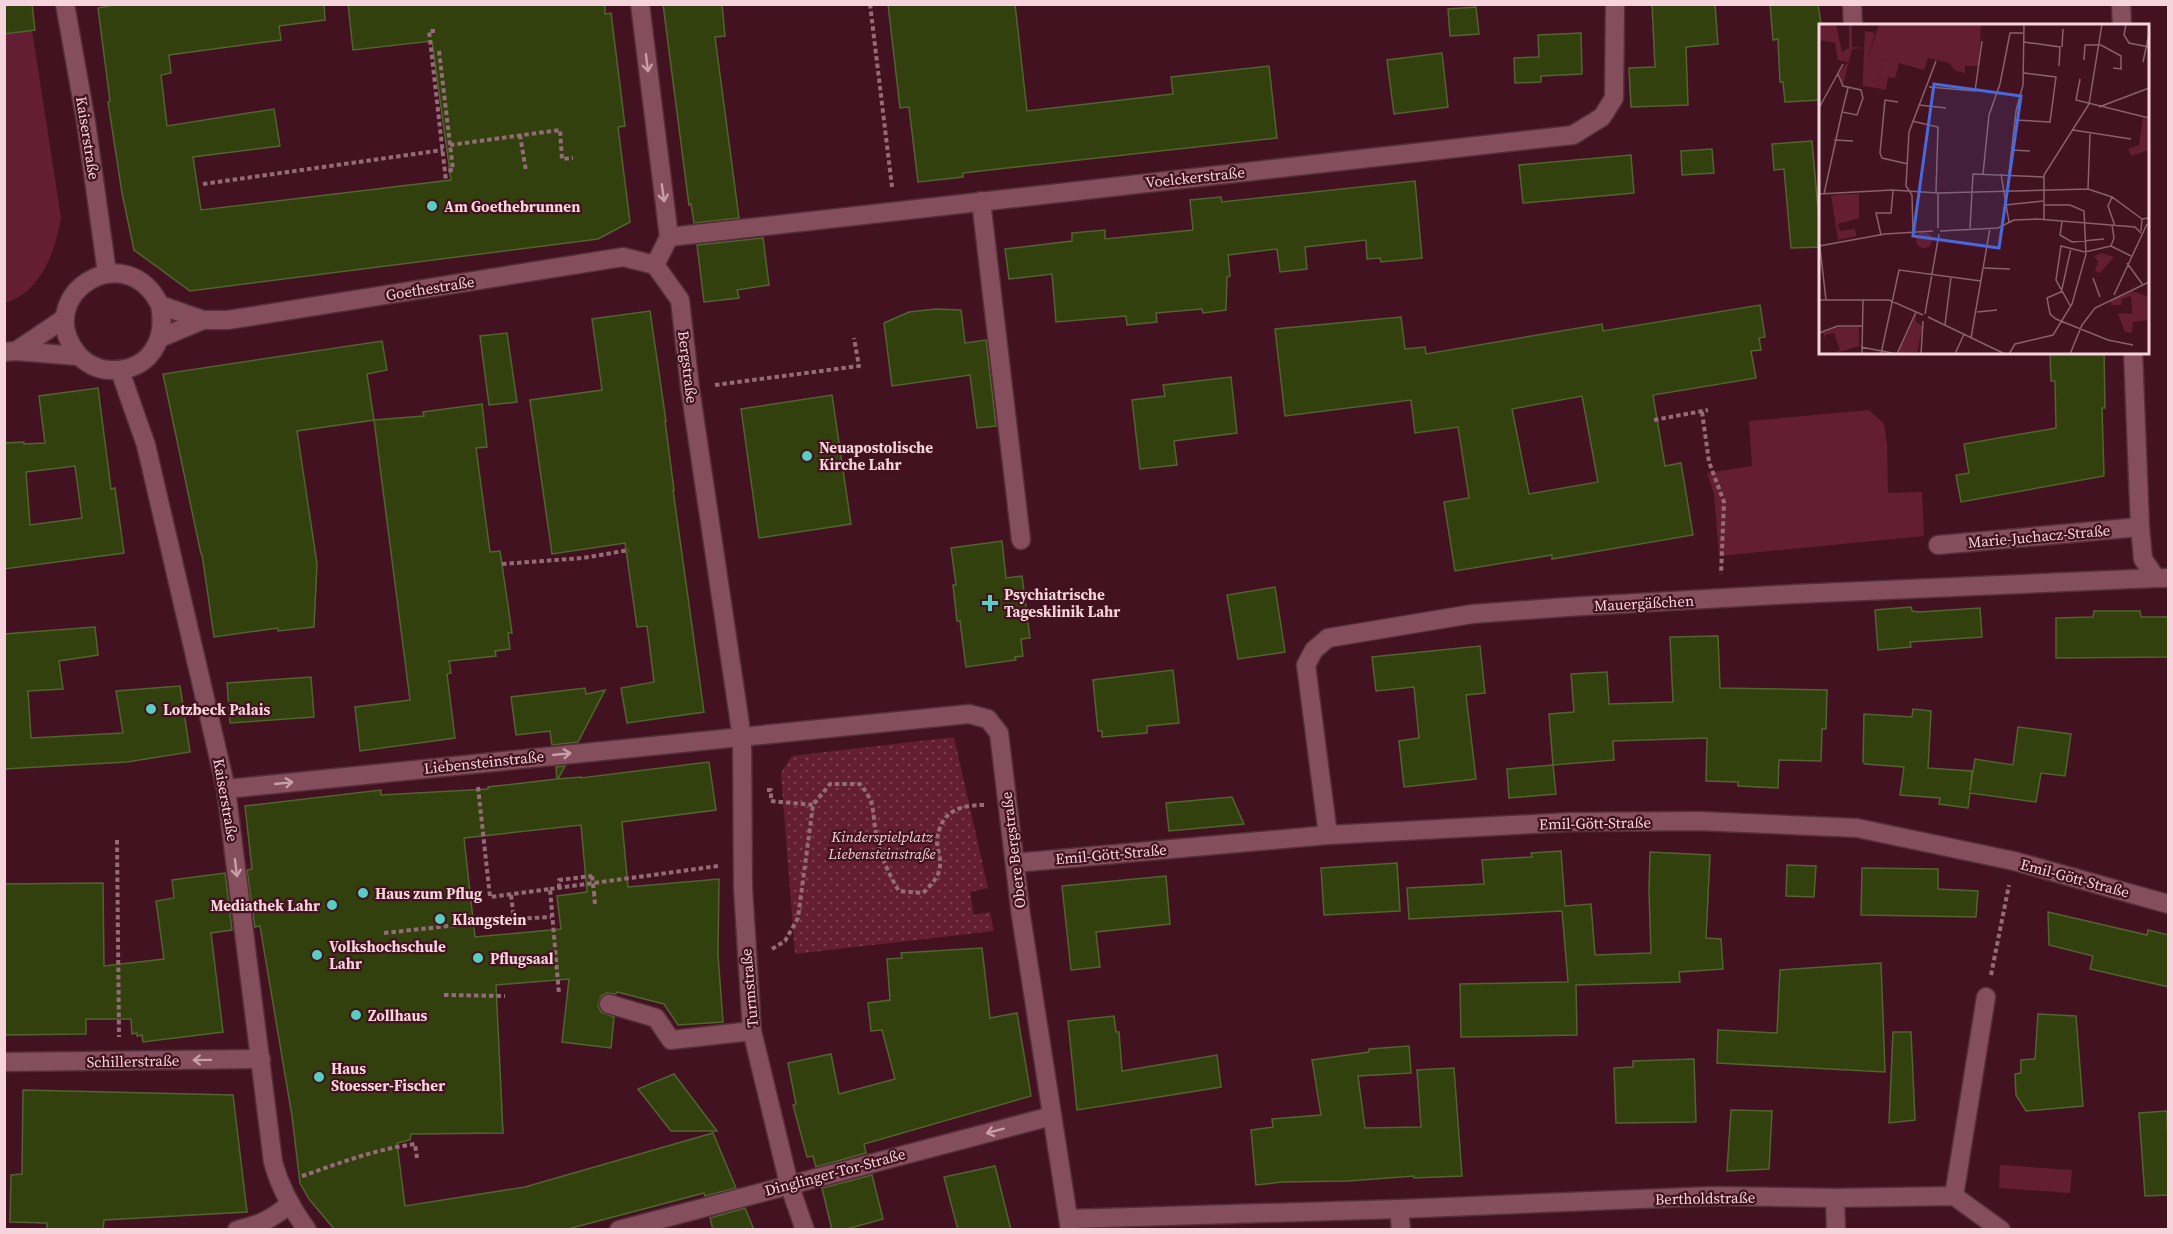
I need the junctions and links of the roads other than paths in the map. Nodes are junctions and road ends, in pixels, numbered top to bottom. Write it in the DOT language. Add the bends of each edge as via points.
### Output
graph roads {
  1 [pos="65,4"];
  2 [pos="640,4"];
  3 [pos="1615,4"];
  4 [pos="1852,4"];
  5 [pos="2121,4"];
  6 [pos="1853,24"];
  7 [pos="2122,24"];
  8 [pos="981,201"];
  9 [pos="669,237"];
  10 [pos="655,265"];
  11 [pos="107,273"];
  12 [pos="160,305"];
  13 [pos="65,318"];
  14 [pos="203,320"];
  15 [pos="160,338"];
  16 [pos="10,352"];
  17 [pos="2133,354"];
  18 [pos="78,356"];
  19 [pos="120,371"];
  20 [pos="2140,527"];
  21 [pos="1021,540"];
  22 [pos="1938,545"];
  23 [pos="2162,578"];
  24 [pos="742,738"];
  25 [pos="226,789"];
  26 [pos="1328,835"];
  27 [pos="1014,863"];
  28 [pos="2169,904"];
  29 [pos="1986,997"];
  30 [pos="609,1004"];
  31 [pos="752,1031"];
  32 [pos="261,1059"];
  33 [pos="4,1062"];
  34 [pos="1052,1116"];
  35 [pos="789,1184"];
  36 [pos="1954,1196"];
  37 [pos="1835,1198"];
  38 [pos="289,1205"];
  39 [pos="1400,1209"];
  40 [pos="1069,1224"];
  41 [pos="237,1230"];
  42 [pos="308,1230"];
  43 [pos="619,1230"];
  44 [pos="805,1230"];
  45 [pos="1401,1230"];
  46 [pos="1836,1230"];
  47 [pos="2001,1230"];
  1 -- 11 [label="street, Kaiserstraße"];
  2 -- 9 [label="street, one-way"];
  3 -- 8 [label="street, Voelckerstraße" via="1614,98 1602,117 1573,135"];
  4 -- 6 [label="street"];
  5 -- 7 [label="street"];
  8 -- 9 [label="street, Voelckerstraße"];
  8 -- 21 [label="street"];
  9 -- 10 [label="street"];
  10 -- 14 [label="street, Goethestraße" via="623,257 228,320"];
  10 -- 24 [label="street, Bergstraße" via="680,300"];
  11 -- 12 [label="street" via="133,276 154,293"];
  11 -- 13 [label="street" via="78,288"];
  12 -- 14 [label="street, Goethestraße"];
  12 -- 15 [label="street"];
  13 -- 16 [label="street"];
  13 -- 18 [label="street" via="70,345"];
  14 -- 15 [label="street, Goethestraße"];
  15 -- 19 [label="street" via="145,360"];
  16 -- 18 [label="street"];
  17 -- 20 [label="street"];
  18 -- 19 [label="street" via="90,365"];
  19 -- 25 [label="street, Kaiserstraße" via="146,445"];
  20 -- 22 [label="street, Marie-Juchacz-Straße"];
  20 -- 23 [label="street" via="2143,559"];
  23 -- 26 [label="street, Mauergäßchen" via="1795,594 1472,614 1328,638 1314,650 1306,665"];
  25 -- 24 [label="street, Liebensteinstraße, one-way"];
  24 -- 27 [label="street, Obere Bergstraße" via="969,714 988,718 999,733"];
  24 -- 31 [label="street, Turmstraße" via="742,863"];
  25 -- 32 [label="street, Kaiserstraße, one-way"];
  26 -- 27 [label="street, Emil-Gött-Straße"];
  26 -- 28 [label="street, Emil-Gött-Straße" via="1570,822 1699,821 1857,828 2014,861"];
  27 -- 34 [label="street, Obere Bergstraße"];
  29 -- 36 [label="street"];
  30 -- 31 [label="street" via="656,1018 671,1040"];
  31 -- 35 [label="street, Turmstraße"];
  32 -- 33 [label="street, Schillerstraße, one-way"];
  32 -- 38 [label="street, Kaiserstraße" via="273,1162"];
  34 -- 35 [label="street, Dinglinger-Tor-Straße, one-way"];
  34 -- 40 [label="street, Obere Bergstraße"];
  35 -- 43 [label="street, Dinglinger-Tor-Straße"];
  35 -- 44 [label="street, Turmstraße"];
  36 -- 37 [label="street, Bertholdstraße"];
  36 -- 47 [label="street"];
  37 -- 39 [label="street, Bertholdstraße" via="1713,1196"];
  37 -- 46 [label="street"];
  38 -- 41 [label="street" via="257,1226"];
  38 -- 42 [label="street, Kaiserstraße"];
  39 -- 40 [label="street, Bertholdstraße"];
  39 -- 45 [label="street"];
}
